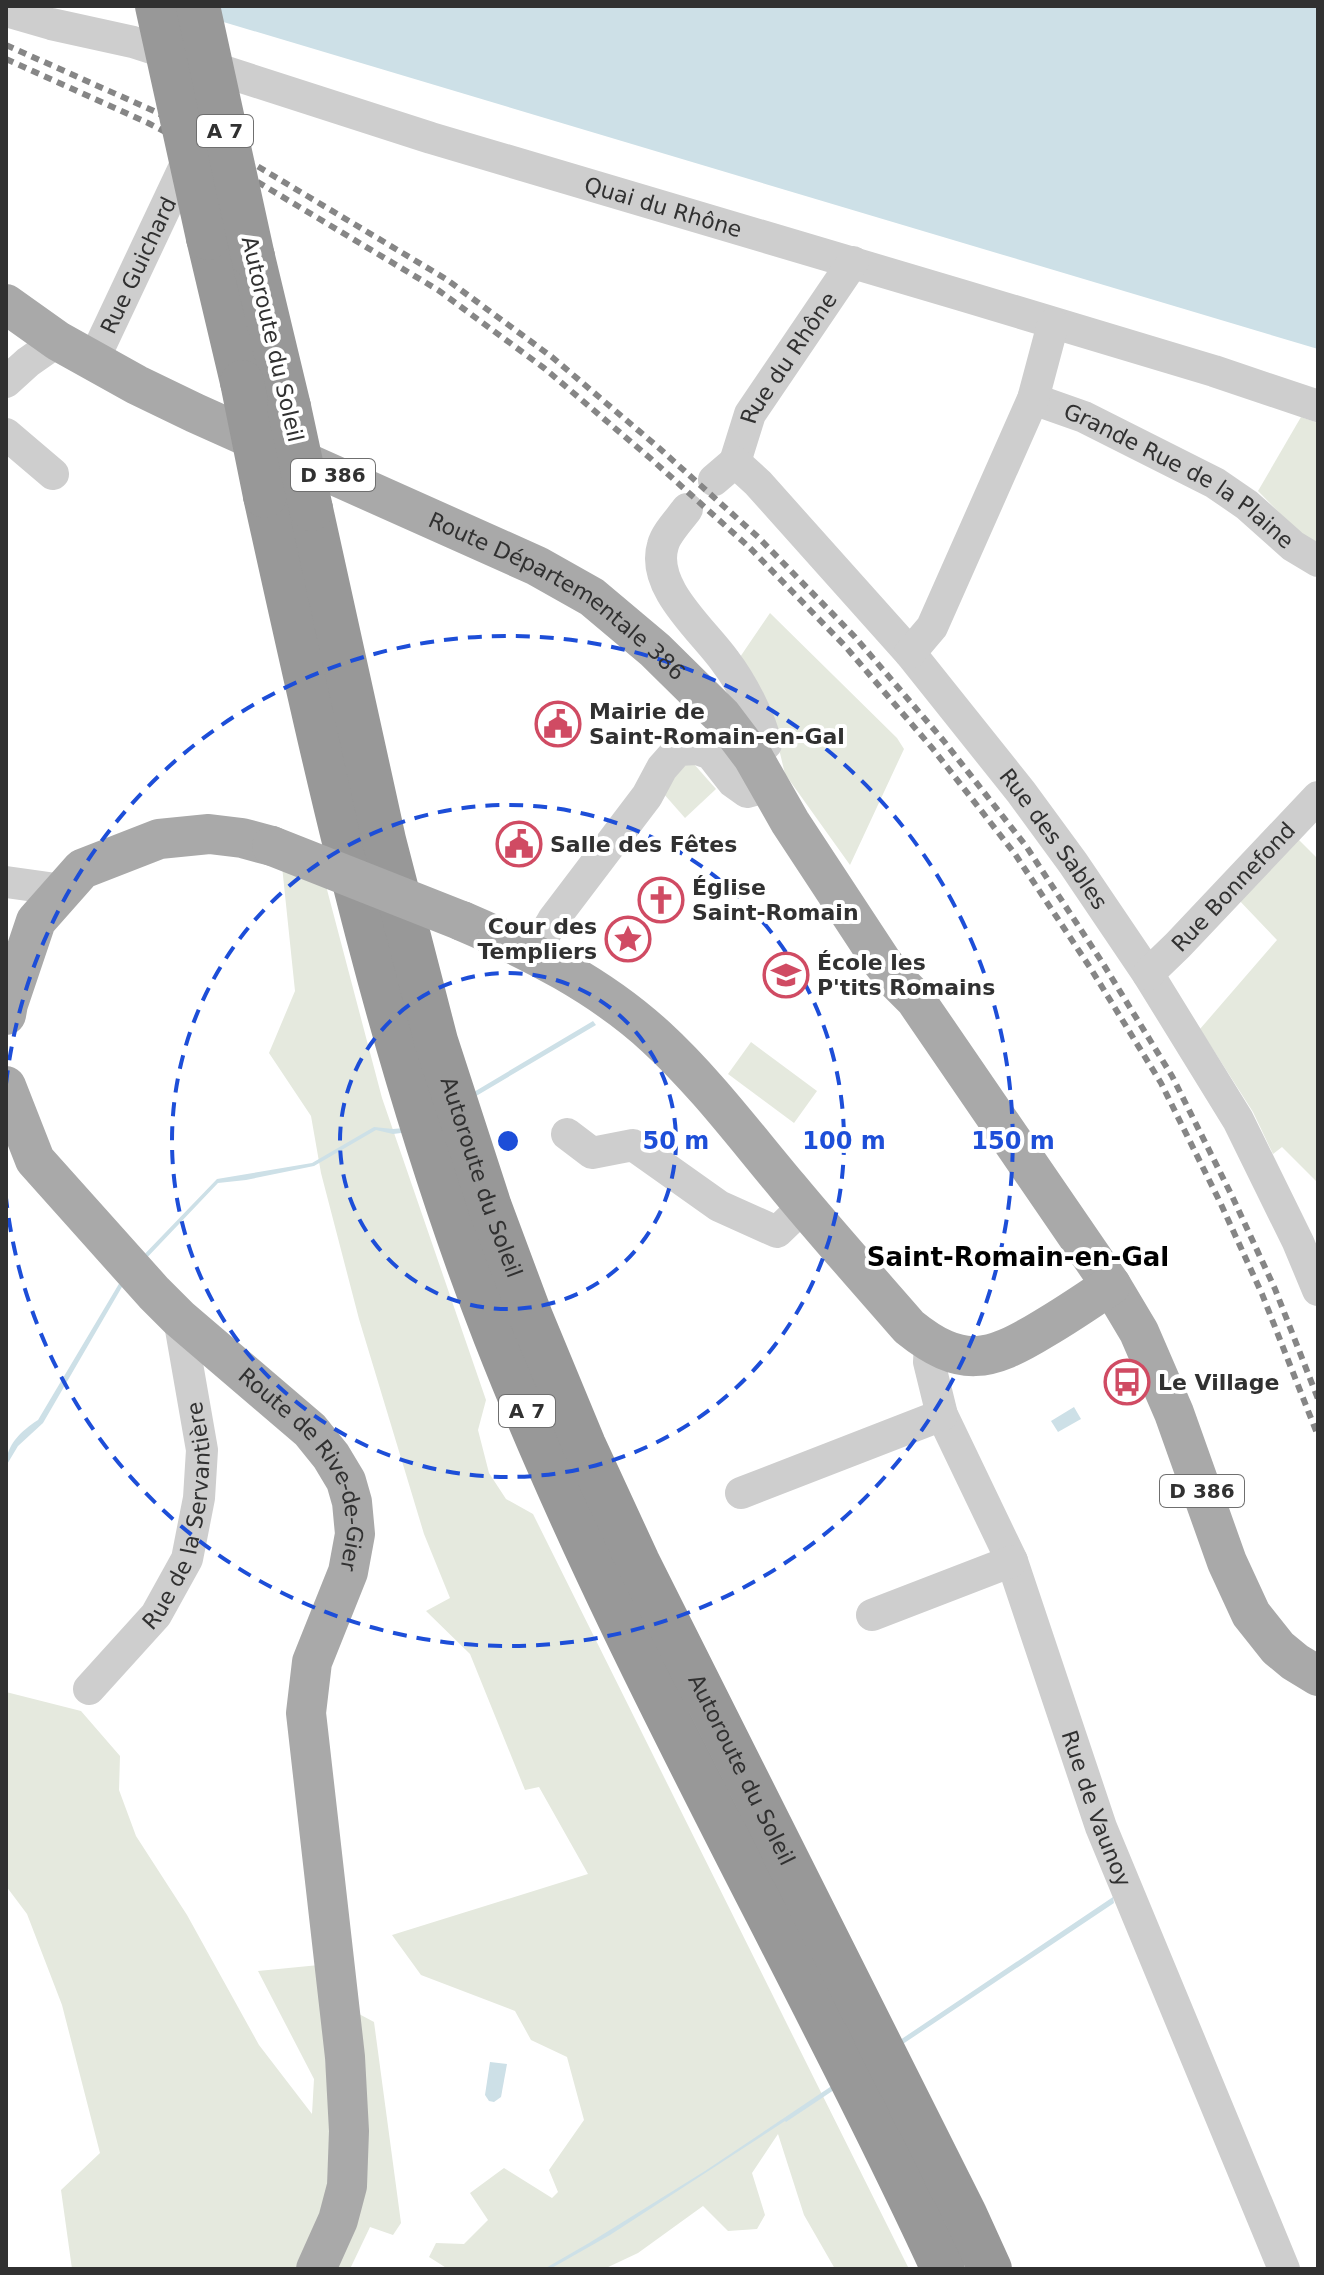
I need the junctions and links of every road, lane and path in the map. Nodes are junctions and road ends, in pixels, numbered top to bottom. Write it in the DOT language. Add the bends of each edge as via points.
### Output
graph roads {
  1 [pos="157,6"];
  2 [pos="198,6"];
  3 [pos="6,11"];
  4 [pos="184,168"];
  5 [pos="853,262"];
  6 [pos="6,304"];
  7 [pos="1053,324"];
  8 [pos="58,341"];
  9 [pos="93,361"];
  10 [pos="6,382"];
  11 [pos="1033,399"];
  12 [pos="1318,406"];
  13 [pos="6,434"];
  14 [pos="725,471"];
  15 [pos="53,474"];
  16 [pos="687,509"];
  17 [pos="1318,561"];
  18 [pos="910,653"];
  19 [pos="761,772"];
  20 [pos="1318,797"];
  21 [pos="6,882"];
  22 [pos="63,890"];
  23 [pos="533,954"];
  24 [pos="1148,974"];
  25 [pos="6,1015"];
  26 [pos="6,1086"];
  27 [pos="567,1134"];
  28 [pos="804,1206"];
  29 [pos="1111,1285"];
  30 [pos="1318,1290"];
  31 [pos="179,1318"];
  32 [pos="930,1344"];
  33 [pos="942,1415"];
  34 [pos="741,1493"];
  35 [pos="1012,1561"];
  36 [pos="872,1615"];
  37 [pos="1318,1676"];
  38 [pos="89,1689"];
  39 [pos="316,2269"];
  40 [pos="943,2269"];
  41 [pos="990,2269"];
  42 [pos="1284,2269"];
  1 -- 40 [label="highway, Autoroute du Soleil / A 7, bridge" via="343,845 451,1219 600,1580"];
  2 -- 41 [label="highway, Autoroute du Soleil / A 7, bridge" via="384,840 436,1041 490,1207 584,1445 638,1562"];
  3 -- 5 [label="street, Quai du Rhône" via="133,42 224,79"];
  4 -- 9 [label="street, Rue Guichard"];
  5 -- 7 [label="street, Quai du Rhône"];
  5 -- 14 [label="street, Rue du Rhône" via="750,414"];
  6 -- 8 [label="main road, Route Départementale 386 / D 386"];
  7 -- 11 [label="street, Grande Rue de la Plaine"];
  7 -- 12 [label="street, Quai du Rhône"];
  8 -- 9 [label="main road, Route Départementale 386 / D 386"];
  8 -- 10 [label="street"];
  9 -- 19 [label="main road, Route Départementale 386 / D 386" via="195,413 537,566 592,597 722,716"];
  11 -- 17 [label="street, Grande Rue de la Plaine" via="1084,417 1215,483"];
  11 -- 18 [label="street, Grande Rue de la Plaine" via="932,627"];
  13 -- 15 [label="street"];
  14 -- 18 [label="street, Rue des Sables" via="758,483"];
  16 -- 19 [label="street" via="663,544 661,566 668,590 727,663 763,727"];
  18 -- 24 [label="street, Rue des Sables" via="1021,792"];
  19 -- 23 [label="street" via="747,792 711,754 678,750"];
  19 -- 29 [label="main road, Route Départementale 386 / D 386" via="882,962 915,999"];
  20 -- 24 [label="street, Rue Bonnefond"];
  21 -- 22 [label="street"];
  22 -- 23 [label="main road, bridge" via="82,869 159,839 209,834 242,838 462,921"];
  22 -- 25 [label="main road" via="36,921"];
  23 -- 28 [label="main road" via="582,982 655,1036"];
  24 -- 30 [label="street, Rue des Sables" via="1238,1120"];
  26 -- 31 [label="main road, Route de Rive-de-Gier" via="35,1160"];
  27 -- 28 [label="street" via="592,1153 633,1145 719,1206 777,1232"];
  28 -- 32 [label="main road" via="909,1327"];
  29 -- 32 [label="main road" via="996,1354 960,1355"];
  29 -- 37 [label="main road, Route Départementale 386 / D 386" via="1154,1363 1240,1593 1278,1648"];
  31 -- 38 [label="street, Rue de la Servantière" via="202,1450 187,1559 156,1615"];
  31 -- 39 [label="main road, Route de Rive-de-Gier" via="310,1430 346,1481 352,1502 355,1534 348,1572 312,1662 307,1699 349,2131 347,2186"];
  32 -- 33 [label="street, Rue de Vaunoy"];
  33 -- 34 [label="street"];
  33 -- 35 [label="street, Rue de Vaunoy"];
  35 -- 36 [label="street"];
  35 -- 42 [label="street, Rue de Vaunoy" via="1101,1827"];
}
